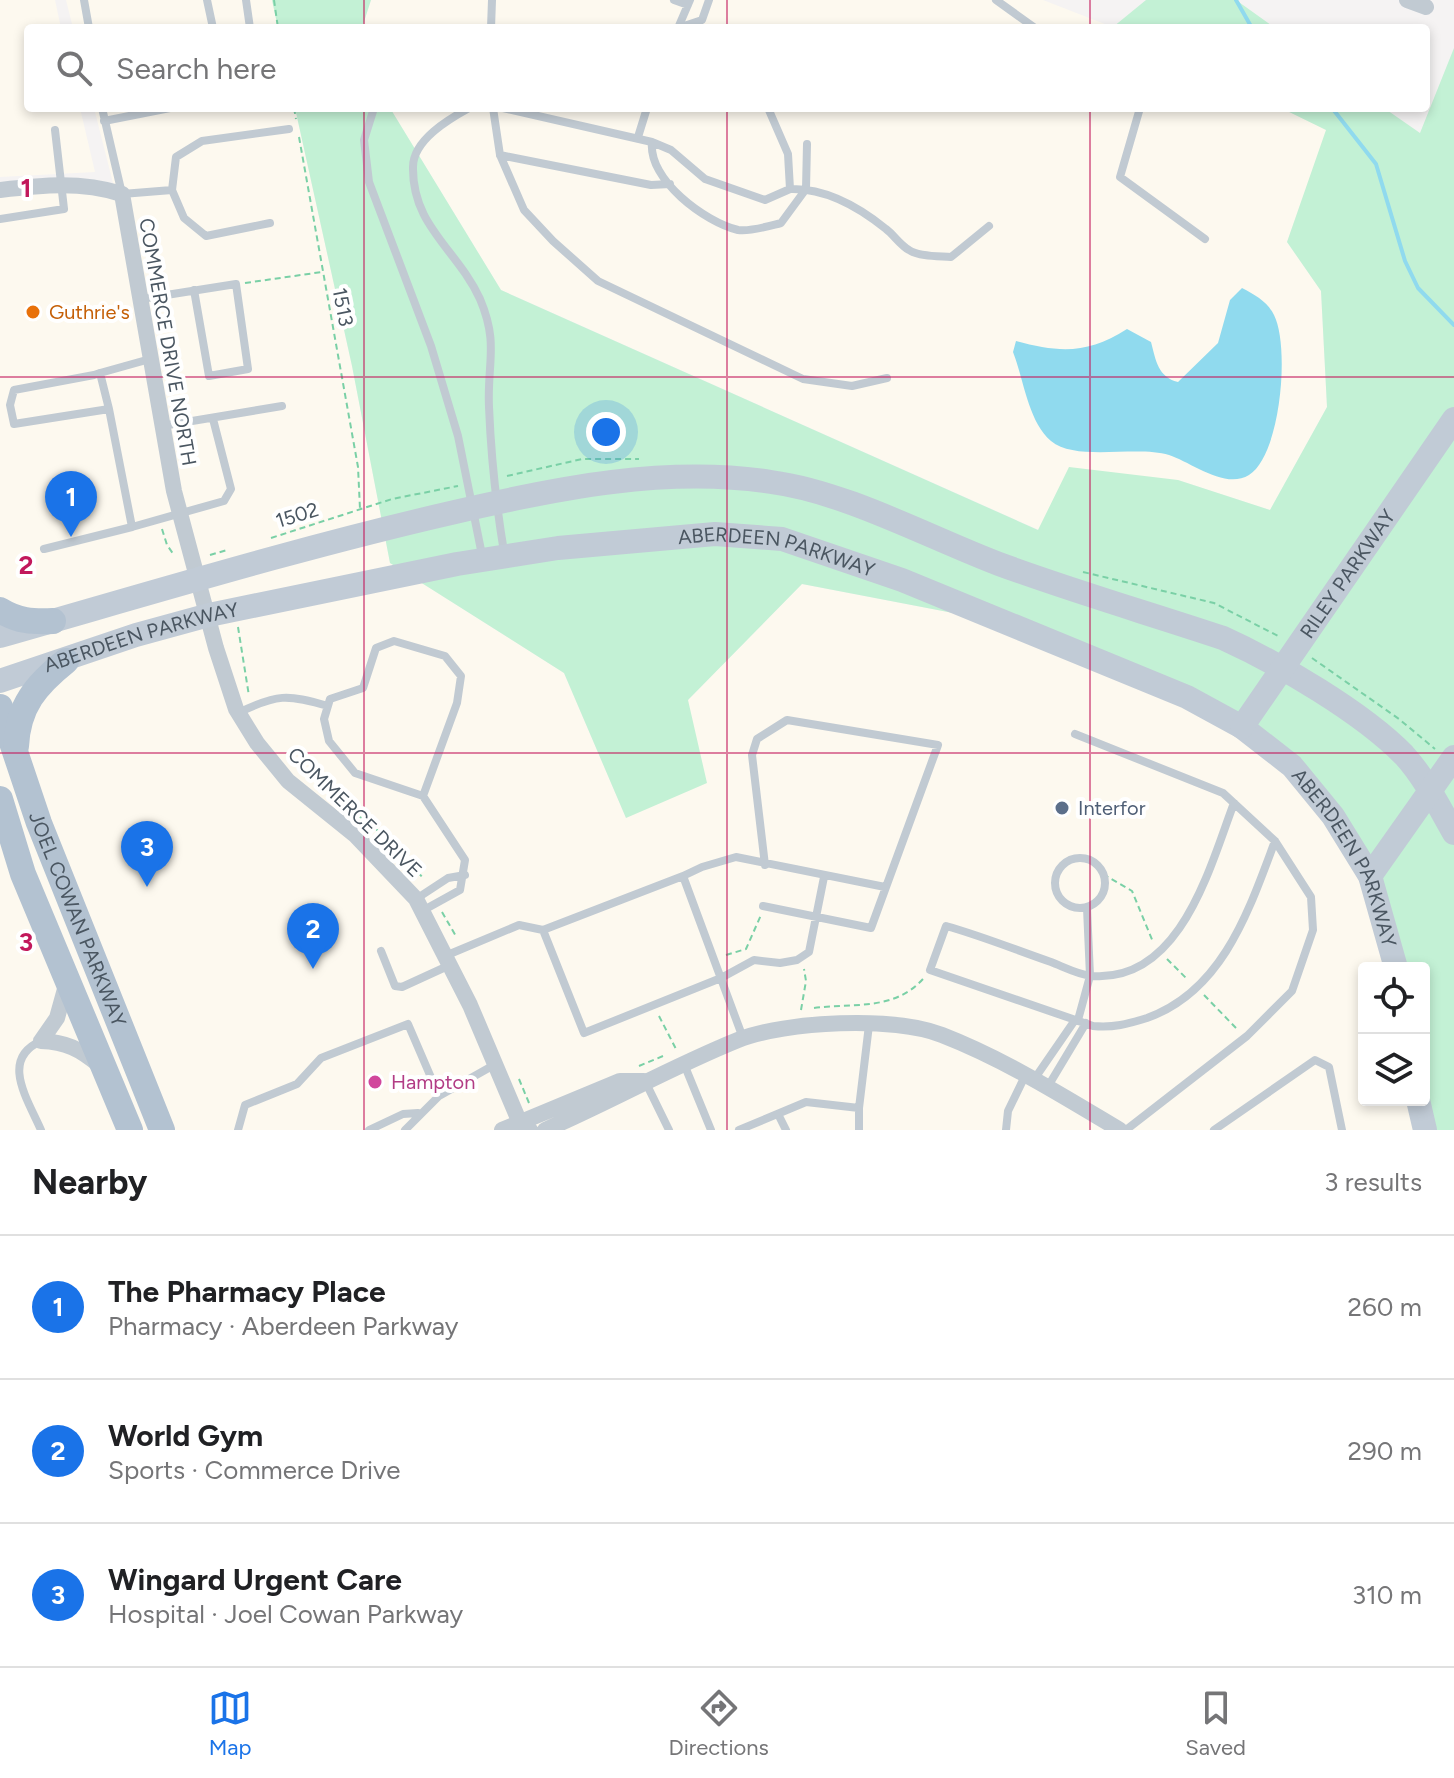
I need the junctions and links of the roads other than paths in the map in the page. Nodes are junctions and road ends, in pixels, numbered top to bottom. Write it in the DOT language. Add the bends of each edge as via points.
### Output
graph roads {
  1 [pos="84,0"];
  2 [pos="207,0"];
  3 [pos="246,0"];
  4 [pos="492,0"];
  5 [pos="674,0"];
  6 [pos="709,0"];
  7 [pos="996,0"];
  8 [pos="1407,0"];
  9 [pos="689,2"];
  10 [pos="1426,7"];
  11 [pos="88,24"];
  12 [pos="212,24"];
  13 [pos="249,24"];
  14 [pos="491,24"];
  15 [pos="680,24"];
  16 [pos="690,24"];
  17 [pos="1029,24"];
  18 [pos="103,112"];
  19 [pos="150,112"];
  20 [pos="373,112"];
  21 [pos="462,112"];
  22 [pos="494,112"];
  23 [pos="522,112"];
  24 [pos="646,112"];
  25 [pos="770,112"];
  26 [pos="1139,112"];
  27 [pos="104,121"];
  28 [pos="289,129"];
  29 [pos="55,130"];
  30 [pos="638,137"];
  31 [pos="652,142"];
  32 [pos="807,144"];
  33 [pos="500,155"];
  34 [pos="62,184"];
  35 [pos="670,184"];
  36 [pos="790,189"];
  37 [pos="806,189"];
  38 [pos="0,190"];
  39 [pos="172,190"];
  40 [pos="122,194"];
  41 [pos="0,219"];
  42 [pos="270,223"];
  43 [pos="989,226"];
  44 [pos="1205,239"];
  45 [pos="194,290"];
  46 [pos="141,299"];
  47 [pos="150,359"];
  48 [pos="100,373"];
  49 [pos="887,378"];
  50 [pos="282,406"];
  51 [pos="109,409"];
  52 [pos="213,419"];
  53 [pos="1454,419"];
  54 [pos="162,426"];
  55 [pos="480,497"];
  56 [pos="180,511"];
  57 [pos="132,527"];
  58 [pos="44,549"];
  59 [pos="494,558"];
  60 [pos="197,570"];
  61 [pos="0,610"];
  62 [pos="209,615"];
  63 [pos="53,621"];
  64 [pos="0,636"];
  65 [pos="66,661"];
  66 [pos="1280,667"];
  67 [pos="0,681"];
  68 [pos="328,706"];
  69 [pos="0,707"];
  70 [pos="238,713"];
  71 [pos="1242,727"];
  72 [pos="1075,734"];
  73 [pos="16,754"];
  74 [pos="1454,757"];
  75 [pos="1430,792"];
  76 [pos="423,796"];
  77 [pos="0,799"];
  78 [pos="1234,803"];
  79 [pos="1454,833"];
  80 [pos="1275,841"];
  81 [pos="765,865"];
  82 [pos="465,875"];
  83 [pos="683,876"];
  84 [pos="1370,876"];
  85 [pos="824,877"];
  86 [pos="885,887"];
  87 [pos="419,905"];
  88 [pos="763,906"];
  89 [pos="1087,908"];
  90 [pos="816,917"];
  91 [pos="543,930"];
  92 [pos="381,951"];
  93 [pos="448,960"];
  94 [pos="1395,962"];
  95 [pos="1090,976"];
  96 [pos="721,978"];
  97 [pos="67,982"];
  98 [pos="1080,1021"];
  99 [pos="869,1025"];
  100 [pos="743,1038"];
  101 [pos="41,1041"];
  102 [pos="680,1057"];
  103 [pos="494,1065"];
  104 [pos="102,1068"];
  105 [pos="644,1081"];
  106 [pos="1035,1082"];
  107 [pos="439,1096"];
  108 [pos="1419,1106"];
  109 [pos="859,1108"];
  110 [pos="418,1113"];
  111 [pos="778,1114"];
  112 [pos="523,1128"];
  113 [pos="41,1130"];
  114 [pos="130,1130"];
  115 [pos="162,1130"];
  116 [pos="238,1130"];
  117 [pos="369,1130"];
  118 [pos="405,1130"];
  119 [pos="502,1130"];
  120 [pos="545,1130"];
  121 [pos="669,1130"];
  122 [pos="711,1130"];
  123 [pos="739,1130"];
  124 [pos="786,1130"];
  125 [pos="859,1130"];
  126 [pos="1006,1130"];
  127 [pos="1120,1130"];
  128 [pos="1126,1130"];
  129 [pos="1214,1130"];
  130 [pos="1342,1130"];
  131 [pos="1425,1130"];
  1 -- 11 [label="lane"];
  2 -- 12 [label="lane"];
  3 -- 13 [label="lane"];
  4 -- 14 [label="lane"];
  5 -- 9 [label="lane"];
  6 -- 16 [label="lane" via="702,20"];
  7 -- 17 [label="lane"];
  8 -- 10 [label="street"];
  9 -- 15 [label="lane"];
  18 -- 27 [label="lane"];
  19 -- 27 [label="lane"];
  20 -- 55 [label="lane" via="364,140 369,182"];
  21 -- 55 [label="lane" via="437,126 413,162 414,196 424,221 455,257 479,297 493,333"];
  22 -- 33 [label="lane"];
  23 -- 30 [label="lane"];
  24 -- 30 [label="lane"];
  25 -- 36 [label="lane" via="788,154"];
  26 -- 44 [label="lane" via="1120,177"];
  27 -- 40 [label="lane"];
  28 -- 39 [label="lane" via="202,141 176,157"];
  29 -- 34 [label="lane"];
  30 -- 31 [label="lane"];
  31 -- 35 [label="lane" via="651,154"];
  31 -- 36 [label="lane" via="671,150 705,179 765,200"];
  32 -- 37 [label="lane"];
  33 -- 35 [label="lane" via="651,185"];
  33 -- 49 [label="lane" via="524,210 598,281 803,379 852,386"];
  34 -- 38 [label="street, COMMERCE DRIVE NORTH"];
  34 -- 40 [label="street, COMMERCE DRIVE NORTH"];
  34 -- 41 [label="lane" via="64,209"];
  35 -- 37 [label="lane" via="695,210 740,230 781,223"];
  36 -- 37 [label="lane"];
  37 -- 43 [label="lane" via="867,213 910,251 930,256 951,257"];
  39 -- 40 [label="lane"];
  39 -- 42 [label="lane" via="184,218 206,236"];
  40 -- 46 [label="street, COMMERCE DRIVE NORTH"];
  45 -- 45 [label="lane" via="236,284 248,369 209,376"];
  45 -- 46 [label="lane"];
  46 -- 47 [label="street, COMMERCE DRIVE NORTH"];
  47 -- 48 [label="lane"];
  47 -- 54 [label="street, COMMERCE DRIVE NORTH"];
  48 -- 51 [label="lane"];
  48 -- 51 [label="lane" via="14,390 14,424"];
  50 -- 52 [label="lane"];
  51 -- 57 [label="lane"];
  52 -- 54 [label="lane"];
  52 -- 56 [label="lane" via="229,495 224,501"];
  53 -- 66 [label="street, RILEY PARKWAY"];
  54 -- 56 [label="street, COMMERCE DRIVE NORTH"];
  55 -- 59 [label="lane"];
  55 -- 59 [label="lane"];
  55 -- 60 [label="street, ABERDEEN PARKWAY" via="374,529"];
  55 -- 66 [label="street, ABERDEEN PARKWAY" via="727,477 795,486 999,564 1223,638"];
  56 -- 57 [label="lane"];
  56 -- 60 [label="street, COMMERCE DRIVE NORTH"];
  57 -- 58 [label="lane"];
  59 -- 62 [label="street, ABERDEEN PARKWAY"];
  59 -- 71 [label="street, ABERDEEN PARKWAY" via="715,534 782,539 902,580 1187,697"];
  60 -- 62 [label="street, COMMERCE DRIVE NORTH"];
  60 -- 63 [label="street, ABERDEEN PARKWAY"];
  61 -- 63 [label="main road" via="30,622"];
  62 -- 65 [label="street, ABERDEEN PARKWAY"];
  62 -- 70 [label="street, COMMERCE DRIVE"];
  63 -- 64 [label="street, ABERDEEN PARKWAY"];
  65 -- 67 [label="street, ABERDEEN PARKWAY"];
  65 -- 73 [label="main road" via="24,704"];
  66 -- 71 [label="street, RILEY PARKWAY"];
  66 -- 75 [label="street, ABERDEEN PARKWAY" via="1402,754"];
  68 -- 70 [label="lane" via="290,695"];
  68 -- 76 [label="lane" via="324,719 329,741 355,773"];
  68 -- 76 [label="lane" via="330,699 363,688 376,648 394,641 445,656 461,676 457,703"];
  69 -- 73 [label="main road, JOEL COWAN PARKWAY"];
  70 -- 87 [label="street, COMMERCE DRIVE" via="288,781 355,835"];
  71 -- 84 [label="street, ABERDEEN PARKWAY" via="1292,766 1333,816"];
  72 -- 78 [label="lane" via="1223,793"];
  73 -- 115 [label="main road, JOEL COWAN PARKWAY" via="99,980"];
  74 -- 75 [label="street"];
  75 -- 79 [label="street, ABERDEEN PARKWAY"];
  75 -- 84 [label="street"];
  76 -- 82 [label="lane" via="465,860"];
  77 -- 97 [label="main road, JOEL COWAN PARKWAY" via="23,874"];
  78 -- 80 [label="lane"];
  78 -- 95 [label="lane" via="1208,873 1172,940 1147,962"];
  80 -- 98 [label="lane" via="1251,904 1219,965 1196,990 1166,1011 1129,1024 1110,1028"];
  80 -- 128 [label="lane" via="1311,897 1313,930 1292,991 1247,1036"];
  81 -- 83 [label="lane" via="736,857"];
  81 -- 85 [label="lane"];
  81 -- 86 [label="lane" via="752,755 757,739 787,720 938,745"];
  82 -- 87 [label="lane" via="448,878"];
  82 -- 87 [label="lane" via="460,890"];
  83 -- 91 [label="lane"];
  83 -- 96 [label="lane"];
  84 -- 94 [label="street, ABERDEEN PARKWAY"];
  85 -- 86 [label="lane"];
  85 -- 90 [label="lane"];
  86 -- 90 [label="lane" via="871,928"];
  87 -- 93 [label="street, COMMERCE DRIVE"];
  88 -- 90 [label="lane"];
  89 -- 89 [label="lane" via="1104,890 1103,873 1090,860 1073,859 1056,874 1055,890 1071,907"];
  89 -- 95 [label="lane"];
  90 -- 96 [label="lane" via="809,952 780,963 754,960"];
  91 -- 93 [label="lane" via="519,925"];
  91 -- 96 [label="lane" via="584,1033"];
  92 -- 93 [label="lane" via="395,986 402,987"];
  93 -- 103 [label="street, COMMERCE DRIVE"];
  95 -- 98 [label="lane"];
  95 -- 98 [label="lane" via="946,926 930,970"];
  96 -- 100 [label="lane"];
  97 -- 101 [label="street" via="57,1018"];
  97 -- 104 [label="main road, JOEL COWAN PARKWAY"];
  98 -- 106 [label="lane"];
  98 -- 106 [label="lane"];
  99 -- 100 [label="street" via="825,1022"];
  99 -- 106 [label="street" via="939,1033"];
  99 -- 109 [label="lane"];
  100 -- 102 [label="street"];
  101 -- 104 [label="street" via="63,1041"];
  101 -- 113 [label="lane" via="24,1048 16,1060 18,1079"];
  102 -- 105 [label="street"];
  102 -- 122 [label="lane"];
  103 -- 107 [label="lane"];
  103 -- 112 [label="street, COMMERCE DRIVE"];
  104 -- 114 [label="main road, JOEL COWAN PARKWAY"];
  105 -- 112 [label="street" via="620,1081"];
  105 -- 120 [label="street" via="628,1094"];
  105 -- 121 [label="lane"];
  106 -- 126 [label="lane" via="1008,1111"];
  106 -- 127 [label="street"];
  107 -- 110 [label="lane"];
  107 -- 116 [label="lane" via="408,1024 321,1058 297,1084 245,1105"];
  108 -- 131 [label="street"];
  109 -- 111 [label="lane" via="806,1102"];
  109 -- 125 [label="lane"];
  110 -- 117 [label="lane"];
  110 -- 118 [label="lane"];
  111 -- 123 [label="lane"];
  111 -- 124 [label="lane"];
  112 -- 119 [label="street"];
  129 -- 130 [label="lane" via="1315,1060 1329,1067"];
}
